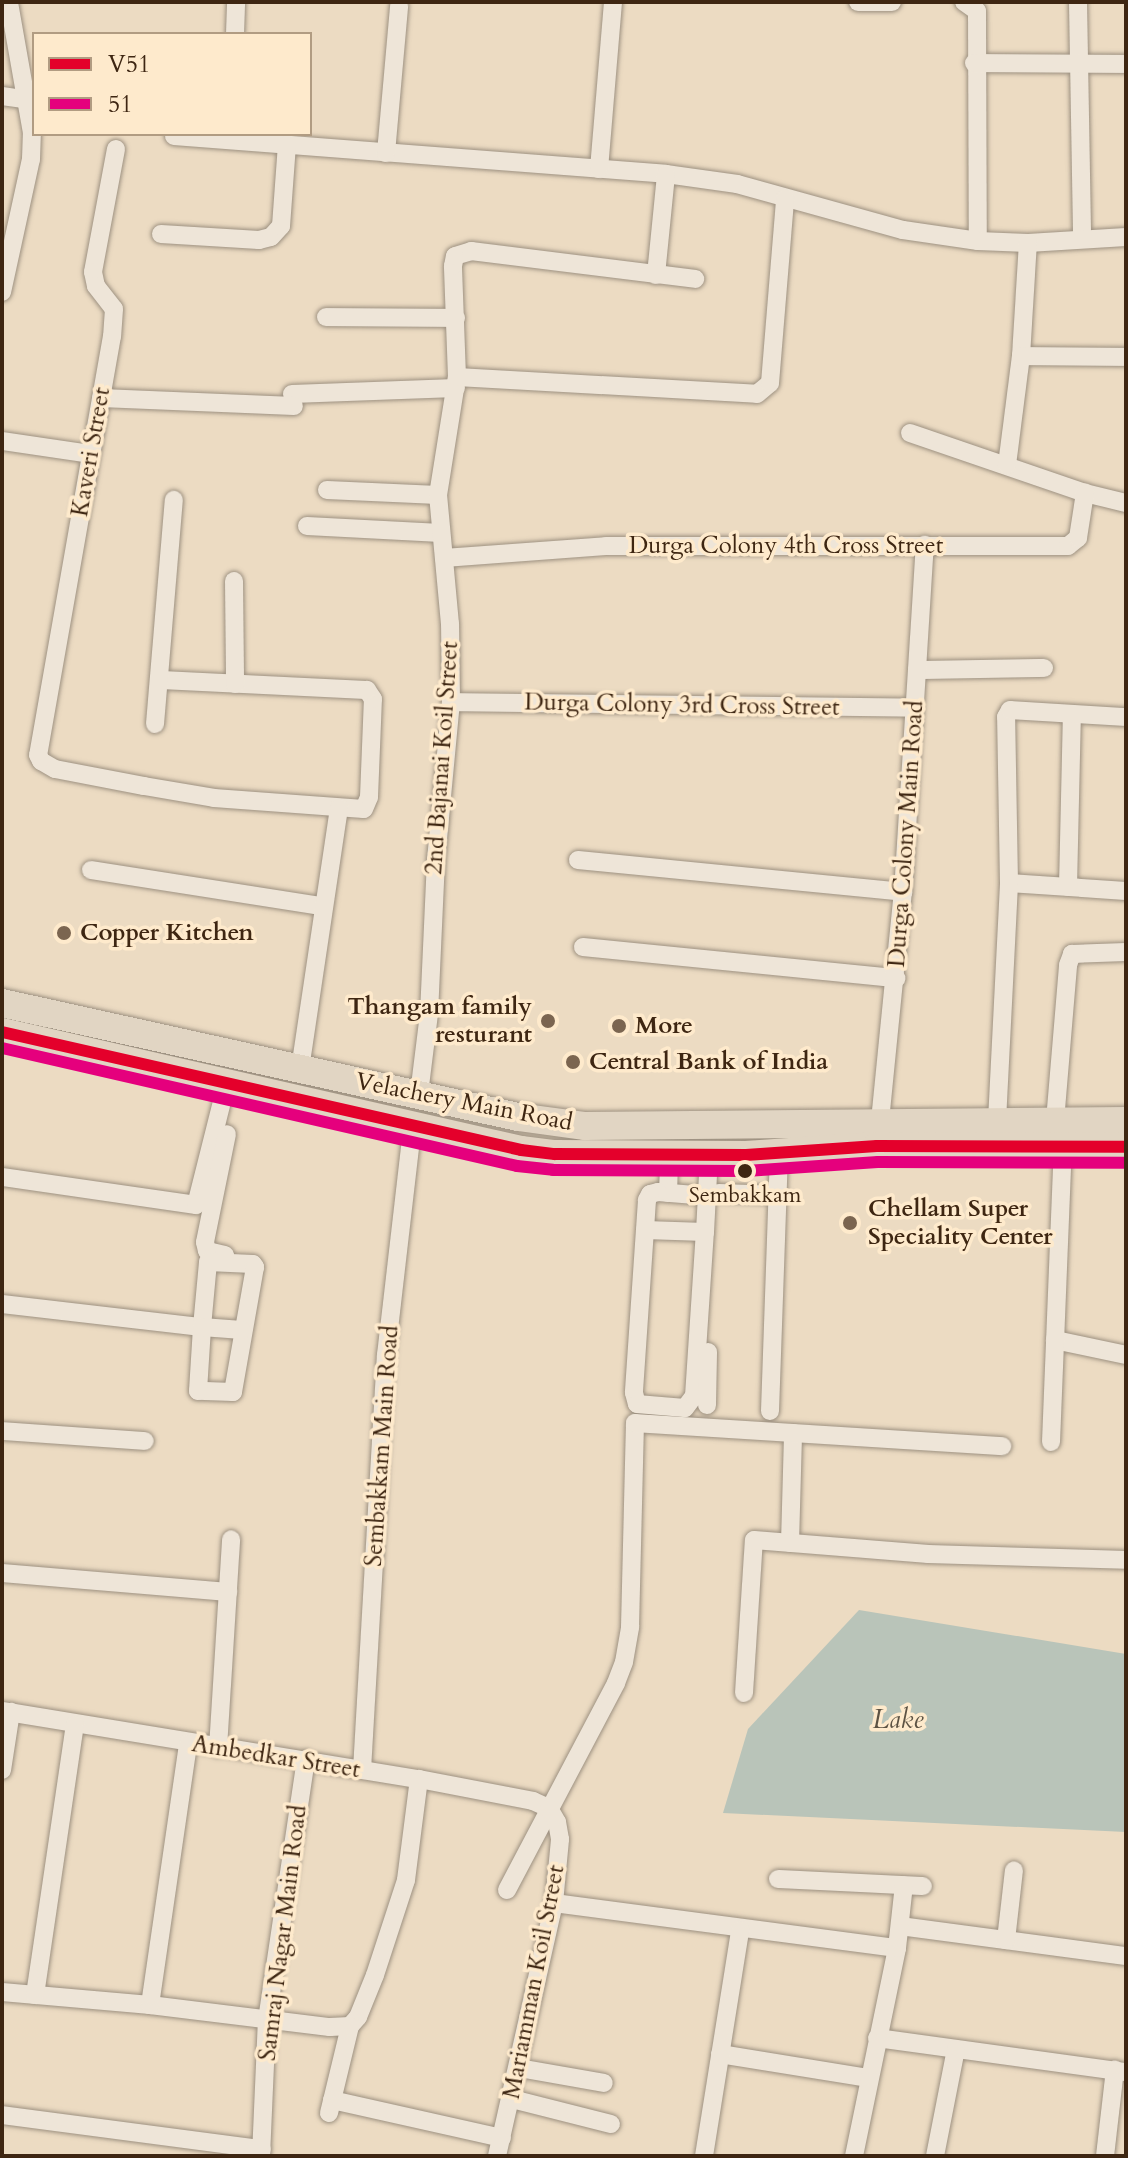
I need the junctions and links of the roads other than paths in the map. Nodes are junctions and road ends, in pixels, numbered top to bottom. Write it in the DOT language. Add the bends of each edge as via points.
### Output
graph roads {
  1 [pos="9,2"];
  2 [pos="236,2"];
  3 [pos="613,2"];
  4 [pos="858,2"];
  5 [pos="892,2"];
  6 [pos="964,2"];
  7 [pos="1078,2"];
  8 [pos="399,6"];
  9 [pos="235,32"];
  10 [pos="974,63"];
  11 [pos="1126,64"];
  12 [pos="1078,65"];
  13 [pos="2,96"];
  14 [pos="24,99"];
  15 [pos="174,136"];
  16 [pos="232,137"];
  17 [pos="287,145"];
  18 [pos="116,149"];
  19 [pos="386,153"];
  20 [pos="599,169"];
  21 [pos="666,174"];
  22 [pos="785,199"];
  23 [pos="161,234"];
  24 [pos="1126,237"];
  25 [pos="1082,239"];
  26 [pos="978,241"];
  27 [pos="1028,243"];
  28 [pos="656,275"];
  29 [pos="695,279"];
  30 [pos="2,292"];
  31 [pos="326,317"];
  32 [pos="456,318"];
  33 [pos="1021,356"];
  34 [pos="1126,357"];
  35 [pos="457,382"];
  36 [pos="101,398"];
  37 [pos="910,433"];
  38 [pos="2,441"];
  39 [pos="91,454"];
  40 [pos="1007,465"];
  41 [pos="327,490"];
  42 [pos="1085,493"];
  43 [pos="438,495"];
  44 [pos="174,500"];
  45 [pos="1126,503"];
  46 [pos="307,526"];
  47 [pos="441,533"];
  48 [pos="925,545"];
  49 [pos="444,558"];
  50 [pos="234,581"];
  51 [pos="1044,668"];
  52 [pos="917,670"];
  53 [pos="160,680"];
  54 [pos="235,684"];
  55 [pos="451,702"];
  56 [pos="913,708"];
  57 [pos="1072,714"];
  58 [pos="1126,717"];
  59 [pos="155,724"];
  60 [pos="339,808"];
  61 [pos="578,860"];
  62 [pos="91,870"];
  63 [pos="1009,883"];
  64 [pos="1068,887"];
  65 [pos="1126,891"];
  66 [pos="903,892"];
  67 [pos="322,906"];
  68 [pos="583,947"];
  69 [pos="1126,952"];
  70 [pos="896,978"];
  71 [pos="2,1003"];
  72 [pos="2,1032"];
  73 [pos="300,1069"];
  74 [pos="232,1083"];
  75 [pos="419,1094"];
  76 [pos="880,1121"];
  77 [pos="997,1121"];
  78 [pos="1126,1121"];
  79 [pos="413,1123"];
  80 [pos="1059,1134"];
  81 [pos="1126,1147"];
  82 [pos="779,1152"];
  83 [pos="669,1155"];
  84 [pos="716,1155"];
  85 [pos="2,1177"];
  86 [pos="668,1193"];
  87 [pos="713,1194"];
  88 [pos="780,1195"];
  89 [pos="645,1230"];
  90 [pos="705,1232"];
  91 [pos="248,1259"];
  92 [pos="2,1304"];
  93 [pos="202,1327"];
  94 [pos="242,1330"];
  95 [pos="1055,1340"];
  96 [pos="1126,1355"];
  97 [pos="707,1405"];
  98 [pos="770,1411"];
  99 [pos="2,1431"];
  100 [pos="793,1433"];
  101 [pos="145,1441"];
  102 [pos="1051,1442"];
  103 [pos="1002,1446"];
  104 [pos="231,1539"];
  105 [pos="790,1543"];
  106 [pos="1126,1560"];
  107 [pos="2,1573"];
  108 [pos="228,1592"];
  109 [pos="744,1693"];
  110 [pos="6,1711"];
  111 [pos="75,1725"];
  112 [pos="188,1744"];
  113 [pos="218,1748"];
  114 [pos="306,1759"];
  115 [pos="2,1770"];
  116 [pos="362,1770"];
  117 [pos="419,1779"];
  118 [pos="549,1808"];
  119 [pos="1014,1870"];
  120 [pos="778,1879"];
  121 [pos="904,1885"];
  122 [pos="923,1886"];
  123 [pos="507,1890"];
  124 [pos="554,1903"];
  125 [pos="900,1926"];
  126 [pos="740,1930"];
  127 [pos="1006,1940"];
  128 [pos="897,1948"];
  129 [pos="1126,1956"];
  130 [pos="2,1992"];
  131 [pos="35,1995"];
  132 [pos="150,2005"];
  133 [pos="267,2020"];
  134 [pos="350,2026"];
  135 [pos="877,2038"];
  136 [pos="956,2049"];
  137 [pos="720,2054"];
  138 [pos="519,2068"];
  139 [pos="1120,2071"];
  140 [pos="869,2078"];
  141 [pos="604,2083"];
  142 [pos="512,2099"];
  143 [pos="2,2115"];
  144 [pos="611,2124"];
  145 [pos="500,2147"];
  146 [pos="261,2152"];
  147 [pos="704,2156"];
  148 [pos="854,2156"];
  149 [pos="935,2156"];
  150 [pos="1105,2156"];
  1 -- 14 [label="street"];
  2 -- 9 [label="street"];
  3 -- 20 [label="street"];
  4 -- 5 [label="street"];
  6 -- 10 [label="street" via="977,11"];
  7 -- 12 [label="street"];
  8 -- 19 [label="street"];
  10 -- 12 [label="street"];
  10 -- 26 [label="street"];
  11 -- 12 [label="street"];
  12 -- 25 [label="street"];
  13 -- 14 [label="street"];
  14 -- 30 [label="street" via="32,133 31,159"];
  15 -- 16 [label="street"];
  16 -- 17 [label="street"];
  17 -- 19 [label="street"];
  17 -- 23 [label="street" via="281,226 271,237"];
  18 -- 36 [label="street, Kaveri Street" via="93,260 93,280 114,309"];
  19 -- 20 [label="street"];
  20 -- 21 [label="street"];
  21 -- 22 [label="street" via="737,184"];
  21 -- 28 [label="street"];
  22 -- 26 [label="street" via="903,230"];
  22 -- 35 [label="street" via="770,383 757,394"];
  24 -- 25 [label="street"];
  25 -- 27 [label="street"];
  26 -- 27 [label="street"];
  27 -- 33 [label="street"];
  28 -- 29 [label="street"];
  28 -- 32 [label="street, 2nd Bajanai Koil Street" via="463,251 453,266"];
  31 -- 32 [label="street"];
  32 -- 35 [label="street, 2nd Bajanai Koil Street"];
  33 -- 34 [label="street"];
  33 -- 40 [label="street"];
  35 -- 36 [label="street" via="293,400"];
  35 -- 43 [label="street, 2nd Bajanai Koil Street"];
  36 -- 39 [label="street, Kaveri Street"];
  37 -- 40 [label="street"];
  38 -- 39 [label="street"];
  39 -- 60 [label="street, Kaveri Street" via="38,743 41,761 55,769 214,798"];
  40 -- 42 [label="street"];
  41 -- 43 [label="street"];
  42 -- 45 [label="street"];
  42 -- 48 [label="street, Durga Colony 4th Cross Street" via="1078,538 1072,545"];
  43 -- 47 [label="street, 2nd Bajanai Koil Street"];
  44 -- 53 [label="street"];
  46 -- 47 [label="street"];
  47 -- 49 [label="street, 2nd Bajanai Koil Street"];
  48 -- 49 [label="street, Durga Colony 4th Cross Street" via="606,546"];
  48 -- 52 [label="street, Durga Colony Main Road"];
  49 -- 55 [label="street, 2nd Bajanai Koil Street"];
  50 -- 54 [label="street"];
  51 -- 52 [label="street"];
  52 -- 56 [label="street, Durga Colony Main Road"];
  53 -- 54 [label="street"];
  53 -- 59 [label="street"];
  54 -- 60 [label="street" via="367,690 373,699 369,797 364,809"];
  55 -- 56 [label="street, Durga Colony 3rd Cross Street"];
  55 -- 75 [label="street, 2nd Bajanai Koil Street"];
  56 -- 66 [label="street, Durga Colony Main Road"];
  57 -- 58 [label="street"];
  57 -- 63 [label="street" via="1010,710 1006,717"];
  57 -- 64 [label="street"];
  60 -- 67 [label="street"];
  61 -- 66 [label="street"];
  62 -- 67 [label="street"];
  63 -- 64 [label="street"];
  63 -- 77 [label="street"];
  64 -- 65 [label="street"];
  66 -- 70 [label="street, Durga Colony Main Road"];
  67 -- 73 [label="street"];
  68 -- 70 [label="street"];
  69 -- 80 [label="street" via="1072,954"];
  70 -- 76 [label="street, Durga Colony Main Road"];
  71 -- 73 [label="main road, Velachery Main Road"];
  72 -- 74 [label="main road, Velachery Main Road"];
  73 -- 75 [label="main road, Velachery Main Road"];
  74 -- 79 [label="main road, Velachery Main Road"];
  74 -- 85 [label="street" via="196,1205"];
  74 -- 91 [label="street" via="205,1247"];
  75 -- 76 [label="main road, Velachery Main Road" via="585,1126"];
  75 -- 79 [label="main road"];
  76 -- 77 [label="main road, Velachery Main Road"];
  77 -- 80 [label="main road, Velachery Main Road"];
  78 -- 80 [label="main road, Velachery Main Road"];
  79 -- 83 [label="main road, Velachery Main Road" via="521,1150"];
  79 -- 116 [label="street, Sembakkam Main Road" via="386,1355"];
  80 -- 81 [label="main road, Velachery Main Road"];
  80 -- 82 [label="main road, Velachery Main Road"];
  80 -- 95 [label="street"];
  82 -- 84 [label="main road, Velachery Main Road"];
  82 -- 88 [label="street"];
  83 -- 84 [label="main road, Velachery Main Road"];
  83 -- 86 [label="street"];
  84 -- 87 [label="street"];
  86 -- 87 [label="street"];
  86 -- 89 [label="street" via="650,1194"];
  87 -- 88 [label="street"];
  87 -- 90 [label="street"];
  87 -- 97 [label="street"];
  88 -- 98 [label="street"];
  89 -- 90 [label="street"];
  89 -- 90 [label="street" via="634,1393 637,1404 670,1409 685,1408 694,1396"];
  92 -- 93 [label="street"];
  93 -- 94 [label="street"];
  93 -- 94 [label="street" via="198,1391 233,1392"];
  93 -- 94 [label="street" via="211,1260 255,1267"];
  95 -- 96 [label="street"];
  95 -- 102 [label="street"];
  99 -- 101 [label="street"];
  100 -- 103 [label="street"];
  100 -- 105 [label="street"];
  100 -- 118 [label="street" via="635,1423 630,1627 624,1662"];
  104 -- 108 [label="street"];
  105 -- 106 [label="street" via="928,1554"];
  105 -- 109 [label="street" via="754,1540"];
  107 -- 108 [label="street"];
  108 -- 113 [label="street"];
  110 -- 111 [label="street, Ambedkar Street"];
  110 -- 115 [label="street"];
  111 -- 112 [label="street, Ambedkar Street"];
  111 -- 131 [label="street"];
  112 -- 113 [label="street, Ambedkar Street"];
  112 -- 132 [label="street"];
  113 -- 114 [label="street, Ambedkar Street"];
  114 -- 116 [label="street, Ambedkar Street"];
  114 -- 133 [label="street, Samraj Nagar Main Road"];
  116 -- 117 [label="street, Ambedkar Street"];
  117 -- 118 [label="street, Ambedkar Street"];
  117 -- 134 [label="street" via="406,1880 375,1975"];
  118 -- 123 [label="street"];
  118 -- 124 [label="street, Mariamman Koil Street" via="560,1839"];
  119 -- 127 [label="street"];
  120 -- 121 [label="street"];
  121 -- 122 [label="street"];
  121 -- 125 [label="street"];
  124 -- 126 [label="street"];
  124 -- 138 [label="street, Mariamman Koil Street"];
  125 -- 127 [label="street"];
  125 -- 128 [label="street"];
  126 -- 128 [label="street"];
  126 -- 137 [label="street"];
  127 -- 129 [label="street"];
  128 -- 135 [label="street"];
  130 -- 131 [label="street"];
  131 -- 132 [label="street"];
  132 -- 133 [label="street"];
  133 -- 134 [label="street"];
  133 -- 146 [label="street, Samraj Nagar Main Road"];
  134 -- 145 [label="street" via="330,2106"];
  135 -- 136 [label="street"];
  135 -- 140 [label="street"];
  136 -- 139 [label="street"];
  136 -- 149 [label="street"];
  137 -- 140 [label="street"];
  137 -- 147 [label="street"];
  138 -- 141 [label="street"];
  138 -- 142 [label="street, Mariamman Koil Street"];
  139 -- 150 [label="street"];
  140 -- 148 [label="street"];
  142 -- 144 [label="street"];
  142 -- 145 [label="street, Mariamman Koil Street"];
  143 -- 146 [label="street"];
}
